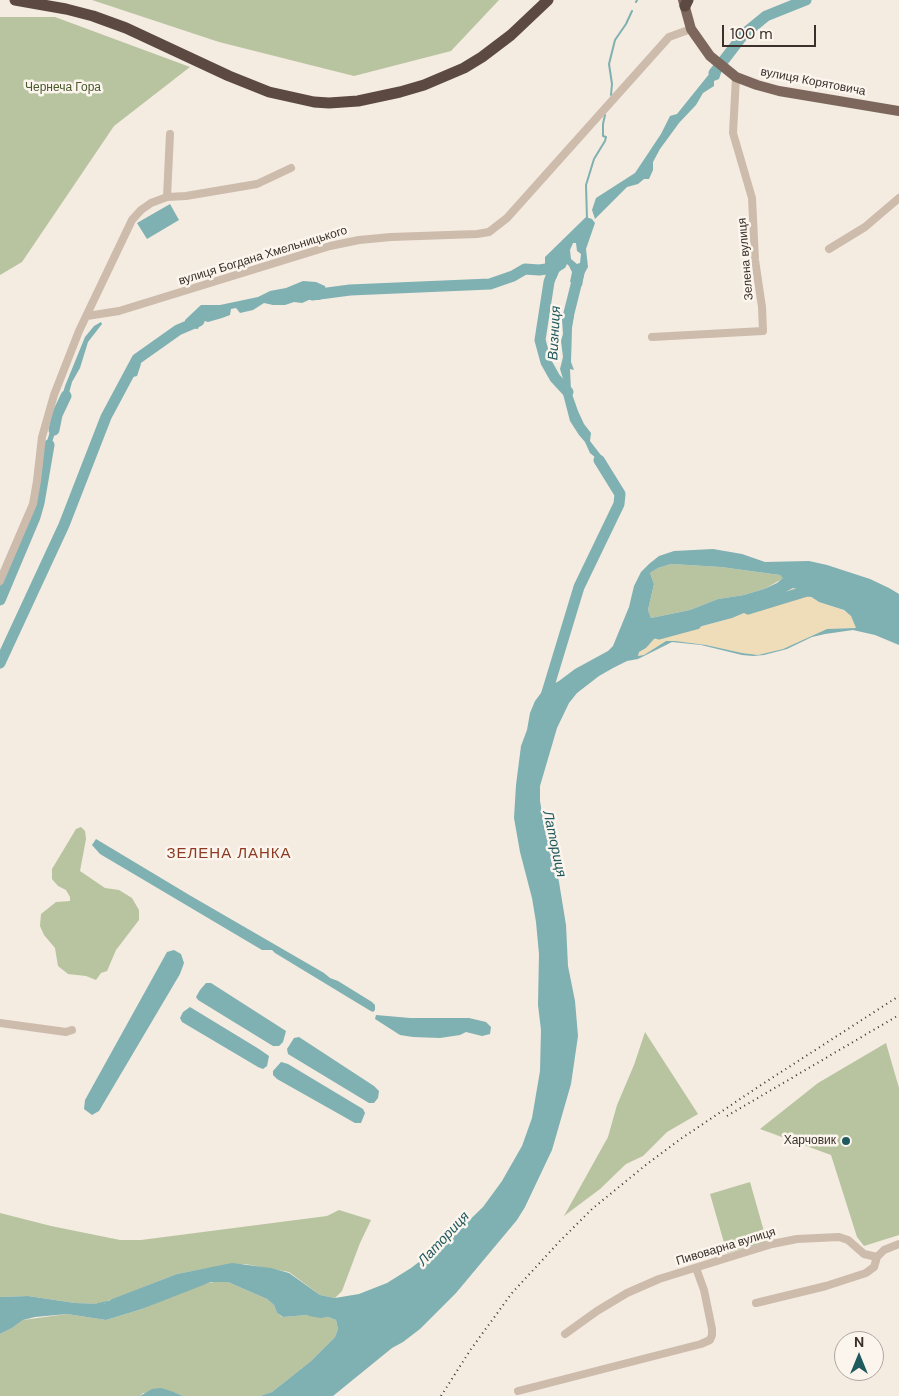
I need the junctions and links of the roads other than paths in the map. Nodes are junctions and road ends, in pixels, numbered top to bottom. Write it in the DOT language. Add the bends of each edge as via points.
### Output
graph roads {
  1 [pos="15,0"];
  2 [pos="548,0"];
  3 [pos="686,2"];
  4 [pos="691,29"];
  5 [pos="736,77"];
  6 [pos="899,110"];
  7 [pos="170,134"];
  8 [pos="291,168"];
  9 [pos="167,197"];
  10 [pos="899,198"];
  11 [pos="829,249"];
  12 [pos="87,316"];
  13 [pos="652,337"];
  14 [pos="0,581"];
  15 [pos="0,1023"];
  16 [pos="72,1030"];
  17 [pos="899,1244"];
  18 [pos="877,1257"];
  19 [pos="696,1268"];
  20 [pos="756,1303"];
  21 [pos="565,1334"];
  22 [pos="518,1391"];
  1 -- 2 [label="highway" via="66,9 118,25 269,92 314,102 342,103 400,92 464,68 511,35"];
  3 -- 4 [label="main road"];
  4 -- 5 [label="main road, вулиця Корятовича" via="710,56"];
  4 -- 12 [label="street, вулиця Богдана Хмельницького" via="669,37 508,218 489,232 383,237 330,246 120,312"];
  5 -- 6 [label="main road, вулиця Корятовича" via="779,91"];
  5 -- 13 [label="street, Зелена вулиця" via="733,133 752,198 763,331"];
  7 -- 9 [label="street"];
  8 -- 9 [label="street" via="257,184"];
  9 -- 12 [label="street" via="141,210 132,220"];
  10 -- 11 [label="street" via="865,227"];
  12 -- 14 [label="street" via="78,331 48,413 33,504"];
  15 -- 16 [label="street" via="66,1032"];
  17 -- 18 [label="street"];
  18 -- 19 [label="street, Пивоварна вулиця" via="864,1254 848,1240 826,1237 772,1244"];
  18 -- 20 [label="street" via="874,1267 866,1274"];
  19 -- 21 [label="street, Пивоварна вулиця" via="627,1293"];
  19 -- 22 [label="street" via="712,1329 710,1340"];
}
